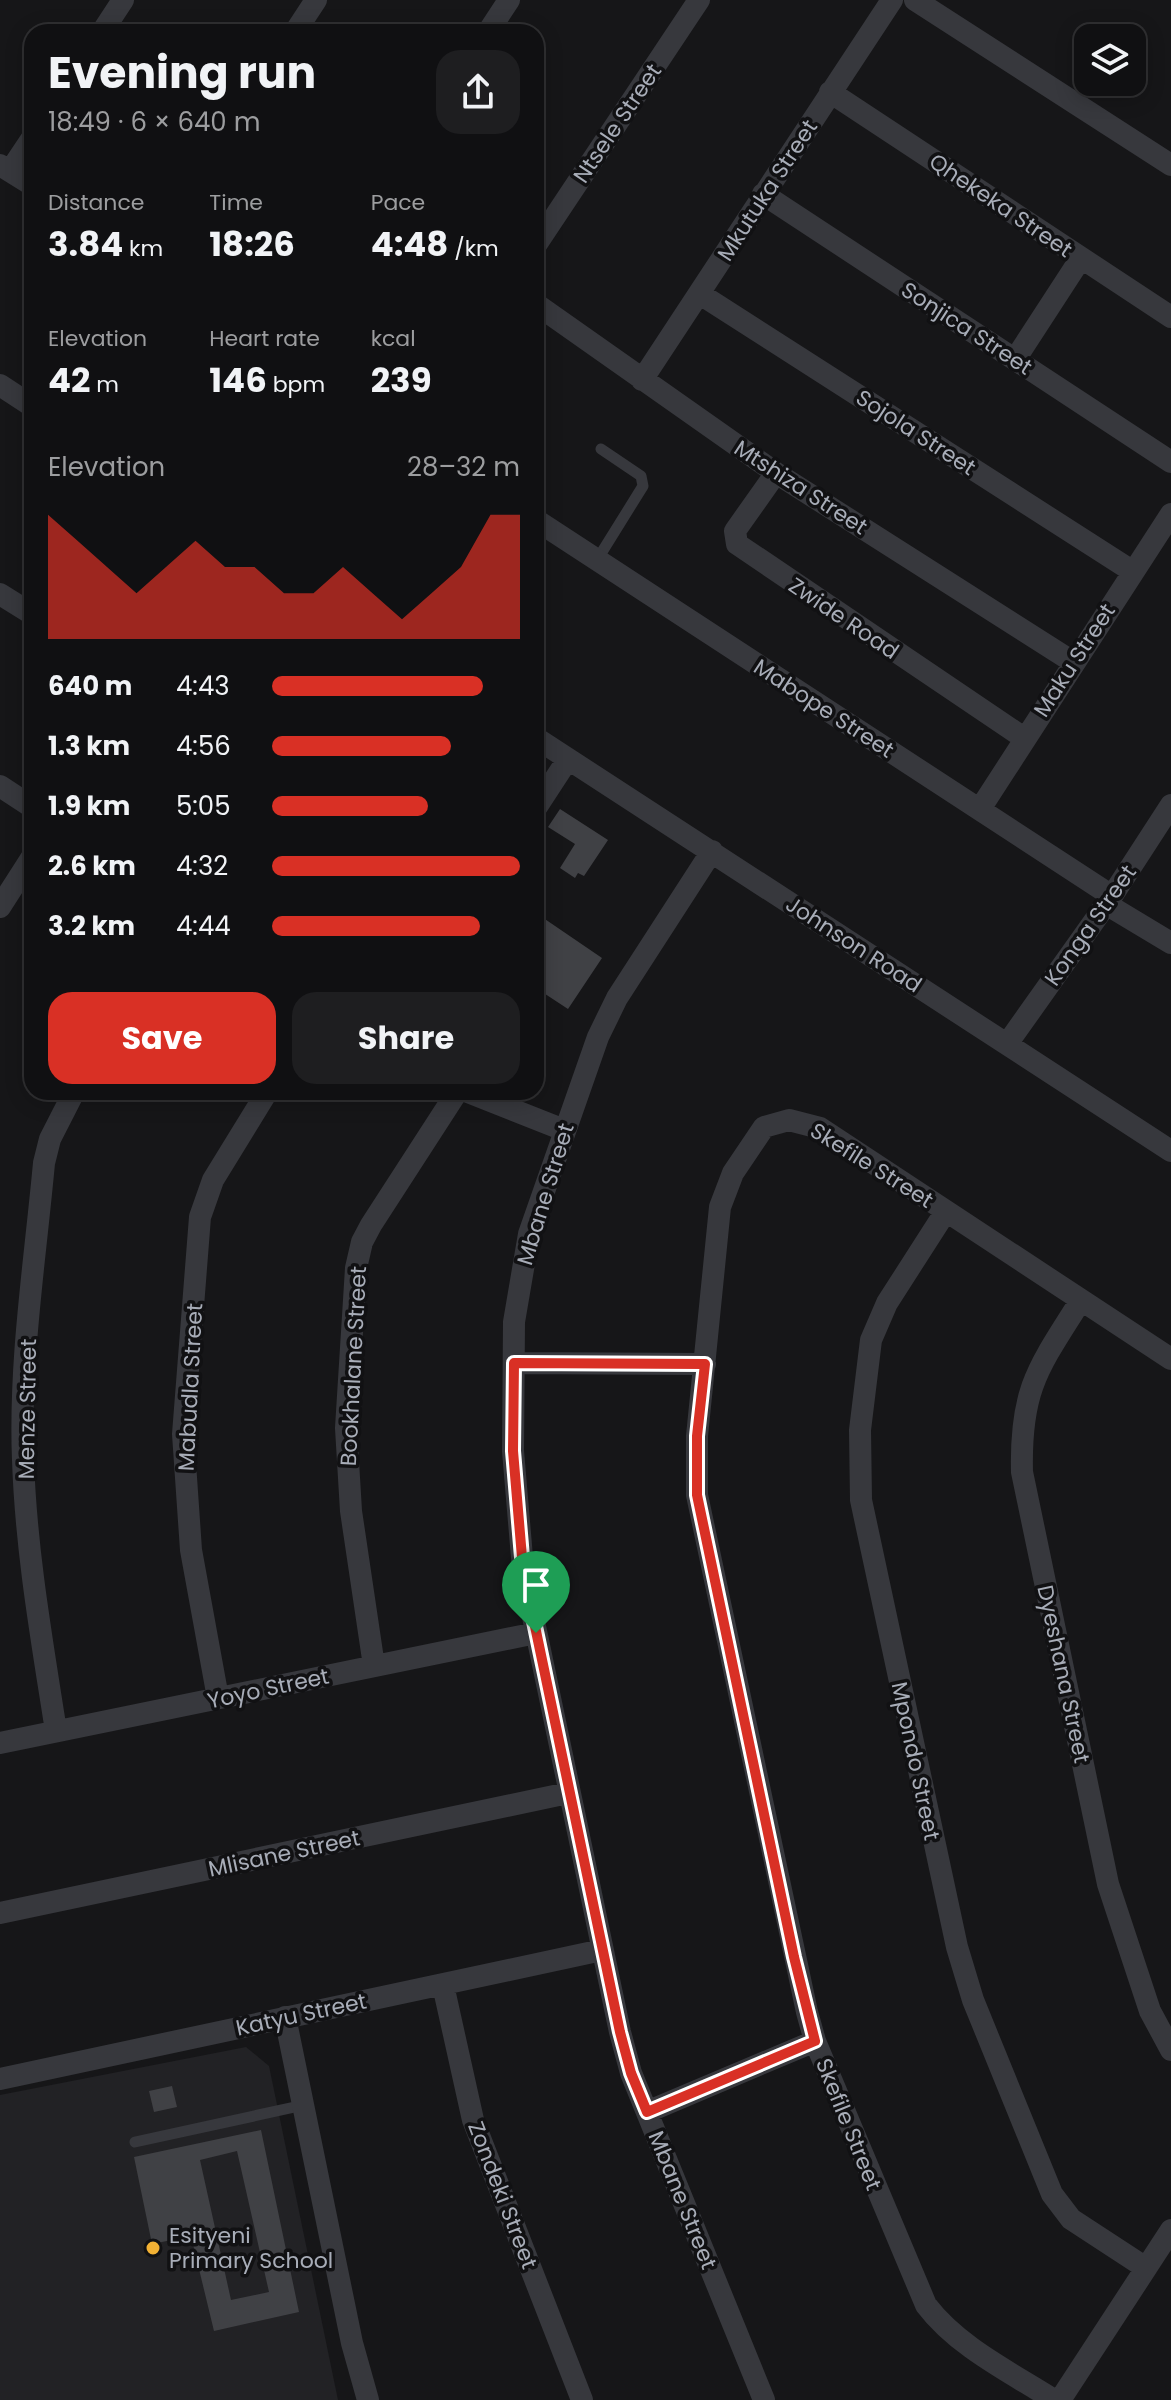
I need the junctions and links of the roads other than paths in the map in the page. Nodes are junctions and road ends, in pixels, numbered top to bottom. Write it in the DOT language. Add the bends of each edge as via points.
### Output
graph roads {
  1 [pos="123,0"];
  2 [pos="316,0"];
  3 [pos="509,0"];
  4 [pos="699,0"];
  5 [pos="892,0"];
  6 [pos="915,0"];
  7 [pos="107,24"];
  8 [pos="300,24"];
  9 [pos="493,24"];
  10 [pos="830,92"];
  11 [pos="24,147"];
  12 [pos="1171,165"];
  13 [pos="5,168"];
  14 [pos="24,180"];
  15 [pos="763,194"];
  16 [pos="544,233"];
  17 [pos="1081,258"];
  18 [pos="700,294"];
  19 [pos="544,310"];
  20 [pos="1171,317"];
  21 [pos="1016,358"];
  22 [pos="642,380"];
  23 [pos="0,385"];
  24 [pos="24,401"];
  25 [pos="601,449"];
  26 [pos="1171,462"];
  27 [pos="776,473"];
  28 [pos="1171,514"];
  29 [pos="544,525"];
  30 [pos="597,560"];
  31 [pos="1132,571"];
  32 [pos="0,594"];
  33 [pos="24,609"];
  34 [pos="1073,662"];
  35 [pos="1024,738"];
  36 [pos="544,743"];
  37 [pos="568,759"];
  38 [pos="0,786"];
  39 [pos="544,796"];
  40 [pos="24,802"];
  41 [pos="1171,805"];
  42 [pos="980,809"];
  43 [pos="712,851"];
  44 [pos="24,870"];
  45 [pos="1109,900"];
  46 [pos="0,907"];
  47 [pos="1171,943"];
  48 [pos="1007,1044"];
  49 [pos="70,1100"];
  50 [pos="262,1100"];
  51 [pos="452,1100"];
  52 [pos="488,1100"];
  53 [pos="564,1130"];
  54 [pos="1171,1151"];
  55 [pos="946,1211"];
  56 [pos="1081,1300"];
  57 [pos="1171,1359"];
  58 [pos="514,1363"];
  59 [pos="705,1364"];
  60 [pos="536,1633"];
  61 [pos="374,1666"];
  62 [pos="218,1698"];
  63 [pos="56,1731"];
  64 [pos="0,1743"];
  65 [pos="568,1793"];
  66 [pos="0,1913"];
  67 [pos="602,1950"];
  68 [pos="443,1985"];
  69 [pos="285,2017"];
  70 [pos="815,2041"];
  71 [pos="1171,2050"];
  72 [pos="0,2079"];
  73 [pos="304,2105"];
  74 [pos="647,2112"];
  75 [pos="135,2142"];
  76 [pos="1171,2230"];
  77 [pos="1146,2268"];
  78 [pos="368,2400"];
  79 [pos="582,2400"];
  80 [pos="764,2400"];
  81 [pos="1057,2400"];
  1 -- 7 [label="street"];
  2 -- 8 [label="street"];
  3 -- 9 [label="street"];
  4 -- 16 [label="street, Ntsele Street"];
  5 -- 10 [label="street, Mkutuka Street"];
  6 -- 12 [label="street"];
  10 -- 15 [label="street, Mkutuka Street"];
  10 -- 17 [label="street, Qhekeka Street"];
  11 -- 13 [label="street"];
  13 -- 14 [label="street"];
  15 -- 18 [label="street, Mkutuka Street"];
  15 -- 21 [label="street, Sonjica Street"];
  17 -- 20 [label="street, Qhekeka Street"];
  17 -- 21 [label="street"];
  18 -- 22 [label="street, Mkutuka Street"];
  18 -- 31 [label="street, Sojola Street"];
  19 -- 22 [label="street, Mtshiza Street"];
  21 -- 26 [label="street, Sonjica Street"];
  22 -- 27 [label="street, Mtshiza Street"];
  23 -- 24 [label="street"];
  25 -- 30 [label="lane" via="641,476 643,486"];
  27 -- 34 [label="street, Mtshiza Street"];
  27 -- 35 [label="street, Zwide Road" via="735,531 737,544"];
  28 -- 31 [label="street, Maku Street"];
  29 -- 30 [label="street, Mabope Street"];
  30 -- 42 [label="street, Mabope Street"];
  31 -- 34 [label="street, Maku Street"];
  32 -- 33 [label="street"];
  34 -- 35 [label="street, Maku Street"];
  35 -- 42 [label="street, Maku Street"];
  36 -- 37 [label="street, Johnson Road"];
  37 -- 39 [label="street"];
  37 -- 43 [label="street, Johnson Road"];
  38 -- 40 [label="street"];
  41 -- 45 [label="street, Konga Street"];
  42 -- 45 [label="street, Mabope Street"];
  43 -- 48 [label="street, Johnson Road"];
  43 -- 53 [label="street, Mbane Street" via="617,998"];
  44 -- 46 [label="street"];
  45 -- 47 [label="street, Mabope Street"];
  45 -- 48 [label="street, Konga Street"];
  48 -- 54 [label="street, Johnson Road"];
  49 -- 63 [label="street, Menze Street" via="44,1163 23,1405 31,1565"];
  50 -- 62 [label="street, Mabudla Street" via="213,1180 200,1217 183,1434 191,1550"];
  51 -- 61 [label="street, Bookhalane Street" via="371,1225 356,1268 347,1473"];
  52 -- 53 [label="street"];
  53 -- 58 [label="street, Mbane Street" via="519,1280"];
  55 -- 56 [label="street, Skefile Street"];
  55 -- 59 [label="street, Skefile Street" via="820,1128 789,1120 764,1127 733,1173 720,1207"];
  55 -- 77 [label="street, Mpondo Street" via="887,1303 871,1340 860,1430 861,1500 943,1889 973,2000 1052,2194 1071,2219"];
  56 -- 57 [label="street, Skefile Street"];
  56 -- 71 [label="street, Dyeshana Street" via="1029,1389 1022,1472 1108,1884 1150,2011"];
  58 -- 59 [label="street"];
  58 -- 60 [label="street, Mbane Street" via="517,1515"];
  59 -- 70 [label="street, Skefile Street" via="697,1495"];
  60 -- 61 [label="street, Yoyo Street"];
  60 -- 65 [label="street, Mbane Street"];
  61 -- 62 [label="street, Yoyo Street"];
  62 -- 63 [label="street, Yoyo Street"];
  63 -- 64 [label="street, Yoyo Street"];
  65 -- 66 [label="street, Mlisane Street"];
  65 -- 67 [label="street, Mbane Street"];
  67 -- 68 [label="street, Katyu Street"];
  67 -- 74 [label="street, Mbane Street" via="631,2073"];
  68 -- 69 [label="street, Katyu Street"];
  68 -- 79 [label="street, Zondeki Street" via="473,2120"];
  69 -- 72 [label="street, Katyu Street"];
  69 -- 73 [label="street"];
  70 -- 74 [label="street"];
  70 -- 81 [label="street, Skefile Street" via="926,2305 974,2349"];
  73 -- 75 [label="lane"];
  73 -- 78 [label="street"];
  74 -- 80 [label="street, Mbane Street"];
  76 -- 77 [label="street"];
  77 -- 81 [label="street"];
}
